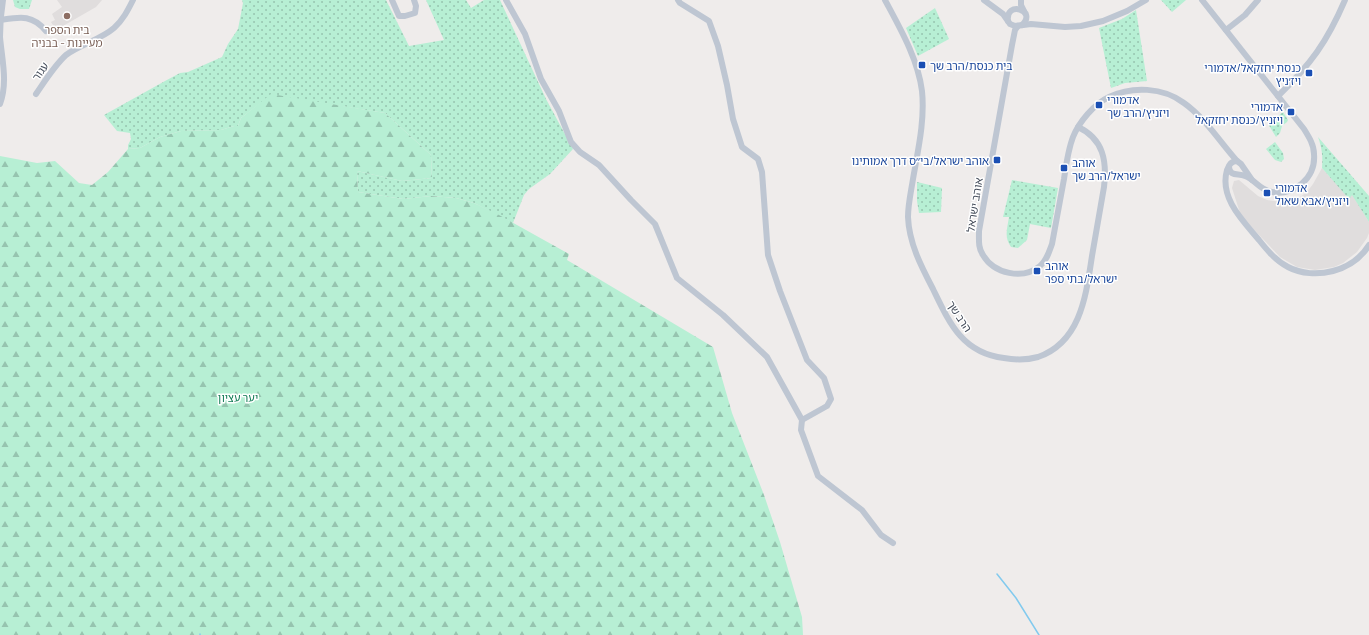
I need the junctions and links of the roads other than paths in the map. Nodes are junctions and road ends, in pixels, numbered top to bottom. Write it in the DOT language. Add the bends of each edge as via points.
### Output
graph roads {
  1 [pos="3,0"];
  2 [pos="133,0"];
  3 [pos="392,0"];
  4 [pos="414,0"];
  5 [pos="506,0"];
  6 [pos="678,0"];
  7 [pos="885,0"];
  8 [pos="1021,0"];
  9 [pos="1146,0"];
  10 [pos="1202,0"];
  11 [pos="1258,0"];
  12 [pos="1345,0"];
  13 [pos="986,2"];
  14 [pos="1012,10"];
  15 [pos="1025,13"];
  16 [pos="0,20"];
  17 [pos="1009,22"];
  18 [pos="1044,25"];
  19 [pos="1020,26"];
  20 [pos="1226,30"];
  21 [pos="46,31"];
  22 [pos="1012,45"];
  23 [pos="36,94"];
  24 [pos="1278,96"];
  25 [pos="0,104"];
  26 [pos="1078,127"];
  27 [pos="1225,147"];
  28 [pos="1240,163"];
  29 [pos="1229,166"];
  30 [pos="1236,174"];
  31 [pos="1252,180"];
  32 [pos="1227,190"];
  33 [pos="1369,245"];
  34 [pos="802,420"];
  35 [pos="893,544"];
  1 -- 16 [label="street"];
  2 -- 23 [label="street, עגור" via="114,28 63,58"];
  3 -- 4 [label="street" via="399,16 405,16 414,12"];
  5 -- 34 [label="street" via="525,34 541,79 559,111 571,142 580,152 599,165 655,224 678,278 723,315 767,357"];
  6 -- 34 [label="street" via="708,21 718,46 733,119 742,147 758,159 762,172 768,255 807,360 824,378 831,399 827,406"];
  7 -- 26 [label="street, הרב שך" via="912,55 922,90 922,122 908,209 914,246 923,270 955,330 970,345 984,353 1011,359 1035,358 1054,349 1065,339 1079,316 1088,285 1106,174 1100,147 1092,135"];
  8 -- 14 [label="street"];
  8 -- 15 [label="street"];
  9 -- 18 [label="street" via="1103,21 1075,26"];
  10 -- 20 [label="street"];
  11 -- 20 [label="street" via="1245,15"];
  12 -- 24 [label="street" via="1322,46 1305,69"];
  13 -- 14 [label="street"];
  13 -- 17 [label="street"];
  14 -- 15 [label="street" via="1019,8"];
  14 -- 17 [label="street" via="1008,16"];
  15 -- 18 [label="street"];
  15 -- 19 [label="street" via="1025,22"];
  16 -- 21 [label="street" via="31,19"];
  16 -- 25 [label="street" via="5,87"];
  17 -- 19 [label="street"];
  17 -- 22 [label="street, אוהב ישראל"];
  18 -- 19 [label="street"];
  19 -- 22 [label="street, אוהב ישראל" via="1015,30"];
  20 -- 24 [label="street"];
  22 -- 26 [label="street, אוהב ישראל" via="979,232 979,244 983,255 999,269 1009,273 1031,271 1048,257 1068,155"];
  24 -- 31 [label="street" via="1312,142 1313,167 1303,184 1287,192 1265,190"];
  26 -- 27 [label="street, אוהב ישראל" via="1094,108 1108,97 1128,91 1152,90 1183,102 1199,116"];
  27 -- 28 [label="street, אוהב ישראל"];
  27 -- 29 [label="street"];
  28 -- 29 [label="street" via="1233,161"];
  28 -- 30 [label="street" via="1242,170"];
  28 -- 31 [label="street, אוהב ישראל"];
  29 -- 30 [label="street" via="1230,171"];
  29 -- 32 [label="street" via="1226,176"];
  30 -- 31 [label="street"];
  30 -- 32 [label="street" via="1229,180"];
  32 -- 33 [label="street" via="1242,221 1287,267 1312,274 1340,269 1357,259"];
  34 -- 35 [label="street" via="801,430 818,476 862,510 881,535"];
}
